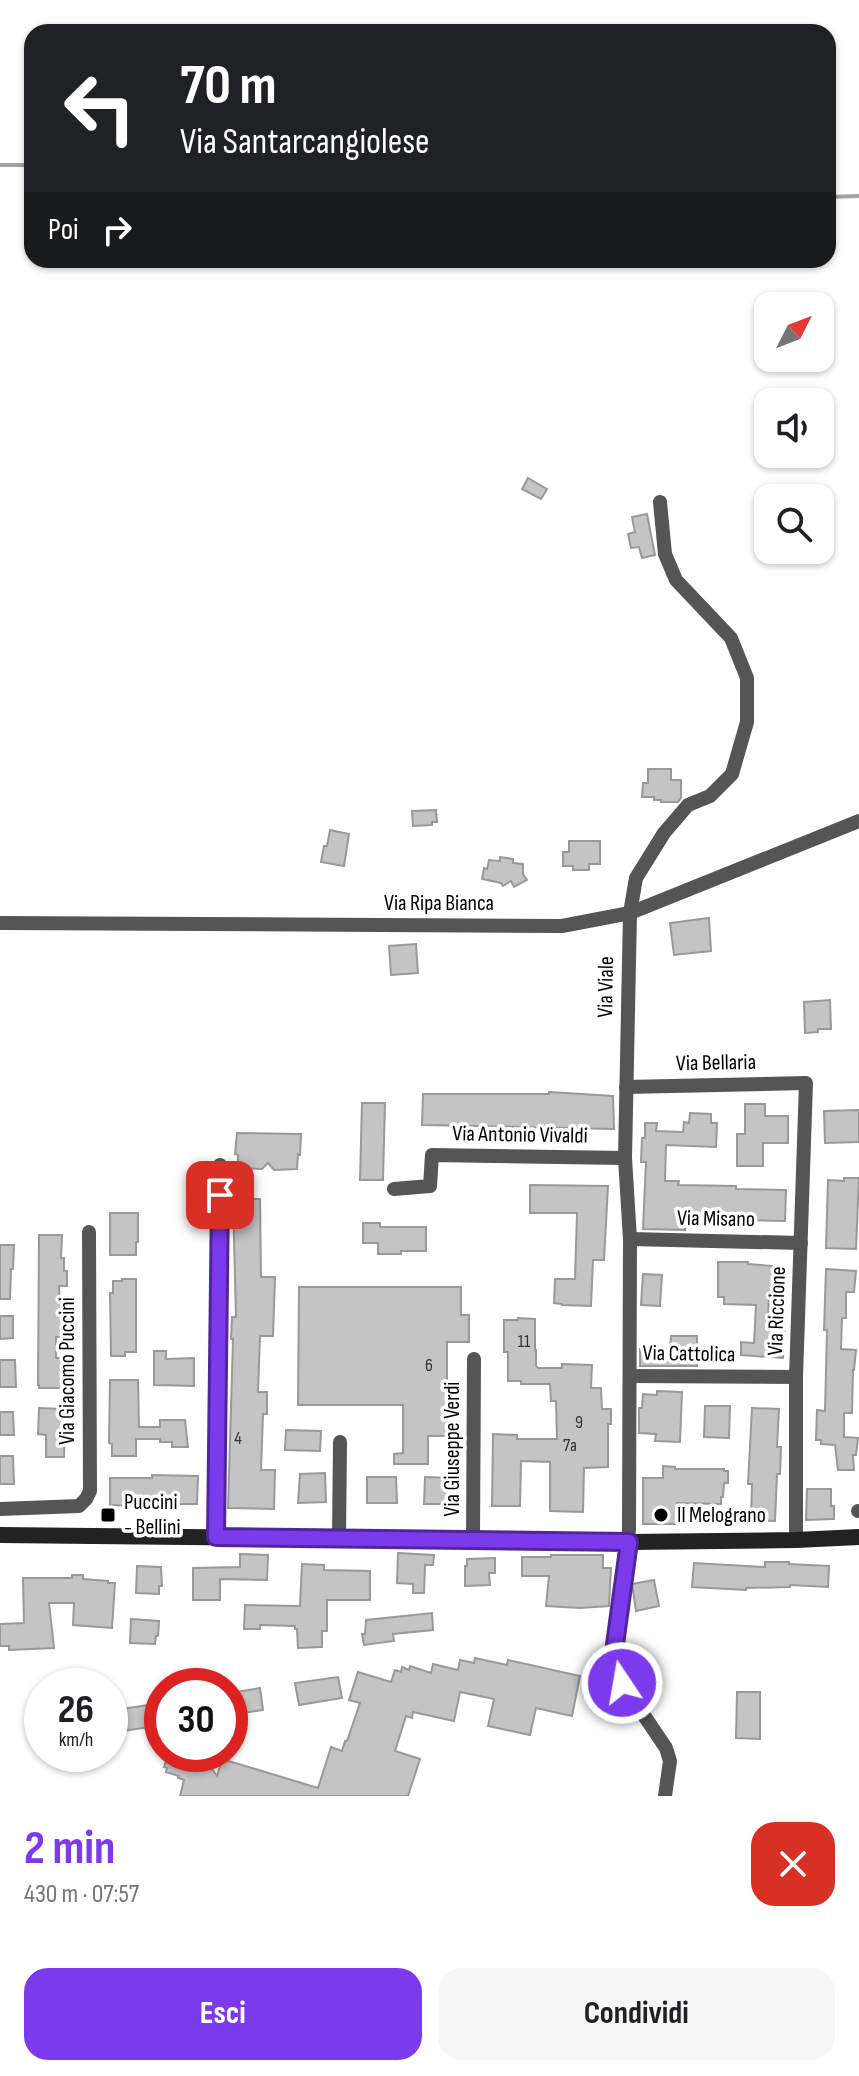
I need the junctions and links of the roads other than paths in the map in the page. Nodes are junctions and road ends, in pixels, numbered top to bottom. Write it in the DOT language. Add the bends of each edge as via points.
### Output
graph roads {
  1 [pos="660,502"];
  2 [pos="859,821"];
  3 [pos="630,913"];
  4 [pos="0,923"];
  5 [pos="806,1083"];
  6 [pos="626,1087"];
  7 [pos="625,1158"];
  8 [pos="220,1165"];
  9 [pos="394,1189"];
  10 [pos="89,1232"];
  11 [pos="630,1239"];
  12 [pos="801,1243"];
  13 [pos="474,1359"];
  14 [pos="630,1376"];
  15 [pos="796,1377"];
  16 [pos="340,1442"];
  17 [pos="0,1509"];
  18 [pos="0,1535"];
  19 [pos="216,1537"];
  20 [pos="859,1537"];
  21 [pos="339,1538"];
  22 [pos="473,1539"];
  23 [pos="796,1540"];
  24 [pos="629,1542"];
  25 [pos="665,1796"];
  1 -- 3 [label="street, Via Viale" via="665,554 676,580 731,638 747,678 747,722 732,774 710,796 688,805 664,833 636,878"];
  2 -- 3 [label="street, Via Ripa Bianca"];
  3 -- 4 [label="street, Via Ripa Bianca" via="562,926"];
  3 -- 6 [label="street, Via Viale"];
  5 -- 6 [label="street, Via Bellaria"];
  5 -- 12 [label="street, Via Riccione"];
  6 -- 7 [label="street, Via Viale"];
  7 -- 9 [label="street, Via Antonio Vivaldi" via="432,1155 430,1186"];
  7 -- 11 [label="street, Via Viale"];
  8 -- 19 [label="street"];
  10 -- 17 [label="street, Via Giacomo Puccini" via="90,1491 79,1506"];
  11 -- 12 [label="street, Via Misano"];
  11 -- 14 [label="street, Via Viale"];
  12 -- 15 [label="street, Via Riccione"];
  13 -- 22 [label="street, Via Giuseppe Verdi"];
  14 -- 15 [label="street, Via Cattolica"];
  14 -- 24 [label="street, Via Viale"];
  15 -- 23 [label="street, Via Riccione"];
  16 -- 21 [label="street"];
  18 -- 19 [label="main road"];
  19 -- 21 [label="main road"];
  20 -- 23 [label="main road"];
  21 -- 22 [label="main road"];
  22 -- 24 [label="main road"];
  23 -- 24 [label="main road"];
  24 -- 25 [label="street, Via Viale" via="613,1659 622,1683 666,1748 670,1761"];
}
